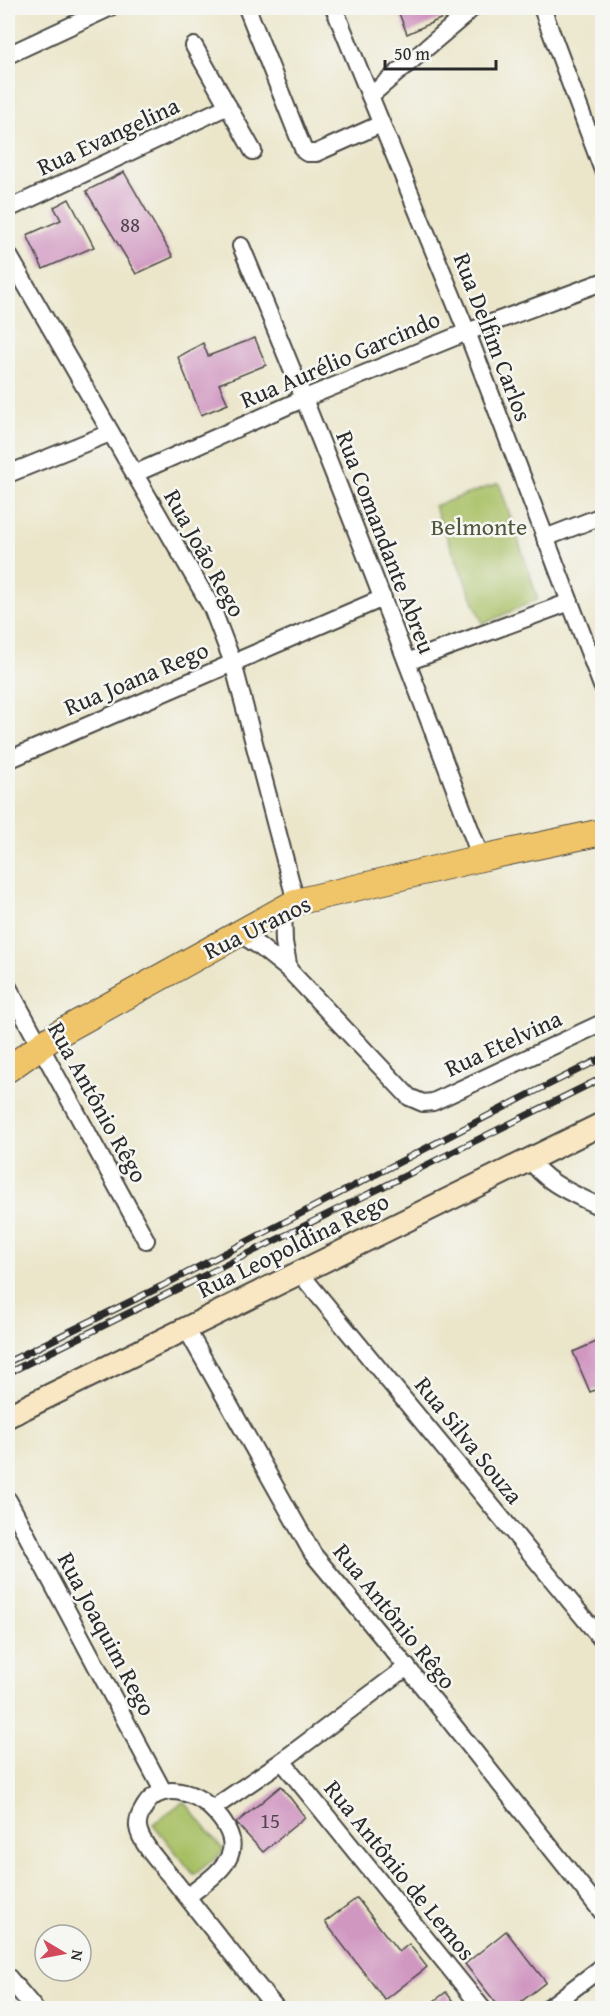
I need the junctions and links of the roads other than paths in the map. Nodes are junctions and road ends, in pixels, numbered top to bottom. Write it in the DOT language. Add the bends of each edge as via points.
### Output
graph roads {
  1 [pos="109,8"];
  2 [pos="247,8"];
  3 [pos="334,8"];
  4 [pos="472,8"];
  5 [pos="542,8"];
  6 [pos="194,46"];
  7 [pos="8,55"];
  8 [pos="370,96"];
  9 [pos="228,106"];
  10 [pos="381,124"];
  11 [pos="253,151"];
  12 [pos="603,168"];
  13 [pos="8,209"];
  14 [pos="241,246"];
  15 [pos="8,254"];
  16 [pos="603,282"];
  17 [pos="466,332"];
  18 [pos="305,398"];
  19 [pos="110,433"];
  20 [pos="8,474"];
  21 [pos="134,474"];
  22 [pos="603,516"];
  23 [pos="545,538"];
  24 [pos="383,598"];
  25 [pos="570,602"];
  26 [pos="407,662"];
  27 [pos="233,663"];
  28 [pos="603,686"];
  29 [pos="8,760"];
  30 [pos="603,832"];
  31 [pos="481,858"];
  32 [pos="290,905"];
  33 [pos="239,933"];
  34 [pos="289,970"];
  35 [pos="8,987"];
  36 [pos="603,1023"];
  37 [pos="39,1046"];
  38 [pos="8,1069"];
  39 [pos="603,1124"];
  40 [pos="530,1159"];
  41 [pos="603,1208"];
  42 [pos="146,1240"];
  43 [pos="299,1272"];
  44 [pos="186,1328"];
  45 [pos="8,1416"];
  46 [pos="8,1500"];
  47 [pos="603,1640"];
  48 [pos="406,1667"];
  49 [pos="282,1761"];
  50 [pos="164,1791"];
  51 [pos="212,1809"];
  52 [pos="187,1897"];
  53 [pos="603,1912"];
  54 [pos="603,1967"];
  55 [pos="8,1977"];
  56 [pos="34,2008"];
  57 [pos="276,2008"];
  58 [pos="482,2008"];
  59 [pos="548,2008"];
  1 -- 7 [label="street"];
  2 -- 10 [label="street" via="304,151 316,153"];
  3 -- 8 [label="street, Rua Delfim Carlos"];
  4 -- 8 [label="street"];
  5 -- 12 [label="street"];
  6 -- 9 [label="street"];
  8 -- 10 [label="street, Rua Delfim Carlos"];
  9 -- 11 [label="street"];
  9 -- 13 [label="street, Rua Evangelina"];
  10 -- 17 [label="street, Rua Delfim Carlos"];
  14 -- 18 [label="street, Rua Comandante Abreu"];
  15 -- 19 [label="street, Rua João Rego"];
  16 -- 17 [label="street, Rua Aurélio Garcindo"];
  17 -- 18 [label="street, Rua Aurélio Garcindo"];
  17 -- 23 [label="street, Rua Delfim Carlos"];
  18 -- 21 [label="street, Rua Aurélio Garcindo"];
  18 -- 24 [label="street, Rua Comandante Abreu"];
  19 -- 20 [label="street"];
  19 -- 21 [label="street, Rua João Rego"];
  21 -- 27 [label="street, Rua João Rego" via="212,608"];
  22 -- 23 [label="street"];
  23 -- 25 [label="street, Rua Delfim Carlos"];
  24 -- 26 [label="street, Rua Comandante Abreu"];
  24 -- 27 [label="street, Rua Joana Rego"];
  25 -- 26 [label="street"];
  25 -- 28 [label="street, Rua Delfim Carlos"];
  26 -- 31 [label="street, Rua Comandante Abreu"];
  27 -- 29 [label="street, Rua Joana Rego"];
  27 -- 32 [label="street, Rua João Rego"];
  30 -- 31 [label="main road, Rua Uranos"];
  31 -- 32 [label="main road, Rua Uranos"];
  32 -- 33 [label="main road, Rua Uranos"];
  32 -- 34 [label="street, Rua João Rego" via="284,942"];
  33 -- 34 [label="street"];
  33 -- 37 [label="main road, Rua Uranos"];
  34 -- 36 [label="street, Rua Etelvina" via="409,1096 423,1103 433,1102"];
  35 -- 37 [label="street, Rua Antônio Rêgo"];
  37 -- 38 [label="main road, Rua Uranos"];
  37 -- 42 [label="street, Rua Antônio Rêgo"];
  39 -- 40 [label="main road, Rua Leopoldina Rego"];
  40 -- 41 [label="street" via="535,1169 549,1180"];
  40 -- 43 [label="main road, Rua Leopoldina Rego"];
  43 -- 44 [label="main road, Rua Leopoldina Rego"];
  43 -- 47 [label="street, Rua Silva Souza"];
  44 -- 45 [label="main road, Rua Leopoldina Rego"];
  44 -- 48 [label="street, Rua Antônio Rêgo" via="313,1554"];
  46 -- 50 [label="street, Rua Joaquim Rego"];
  48 -- 49 [label="street"];
  48 -- 53 [label="street, Rua Antônio Rêgo"];
  49 -- 51 [label="street"];
  49 -- 58 [label="street, Rua Antônio de Lemos"];
  50 -- 51 [label="street" via="192,1795"];
  50 -- 52 [label="street" via="148,1801 140,1814 139,1834"];
  51 -- 52 [label="street" via="230,1832 232,1850 214,1876"];
  52 -- 57 [label="street"];
  54 -- 59 [label="street"];
  55 -- 56 [label="street"];
}
